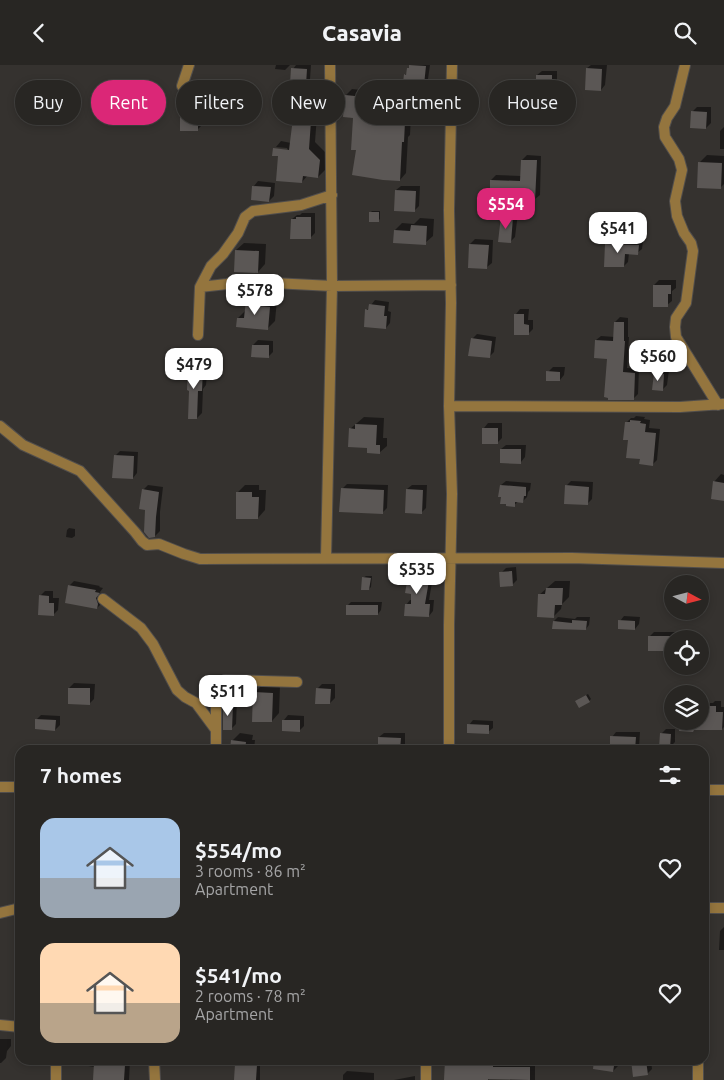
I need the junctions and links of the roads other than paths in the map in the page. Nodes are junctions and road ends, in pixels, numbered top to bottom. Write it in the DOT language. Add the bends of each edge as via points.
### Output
graph roads {
  1 [pos="190,65"];
  2 [pos="330,65"];
  3 [pos="452,65"];
  4 [pos="686,65"];
  5 [pos="184,80"];
  6 [pos="332,195"];
  7 [pos="451,285"];
  8 [pos="332,286"];
  9 [pos="200,287"];
  10 [pos="198,335"];
  11 [pos="721,405"];
  12 [pos="449,406"];
  13 [pos="0,426"];
  14 [pos="326,558"];
  15 [pos="451,558"];
  16 [pos="724,563"];
  17 [pos="103,599"];
  18 [pos="297,682"];
  19 [pos="216,729"];
  20 [pos="216,745"];
  21 [pos="449,745"];
  22 [pos="0,787"];
  23 [pos="15,787"];
  24 [pos="709,790"];
  25 [pos="724,790"];
  26 [pos="709,908"];
  27 [pos="724,908"];
  28 [pos="15,910"];
  29 [pos="0,913"];
  30 [pos="0,1025"];
  31 [pos="15,1026"];
  32 [pos="56,1065"];
  33 [pos="154,1065"];
  34 [pos="426,1065"];
  35 [pos="698,1065"];
  36 [pos="56,1080"];
  37 [pos="155,1080"];
  38 [pos="426,1080"];
  39 [pos="698,1080"];
  1 -- 5 [label="street"];
  2 -- 6 [label="street"];
  3 -- 7 [label="street"];
  4 -- 11 [label="street" via="676,106 664,127 665,137 682,170 675,201 677,216 693,251 686,303 674,327 676,337"];
  6 -- 8 [label="street"];
  6 -- 9 [label="street" via="300,205 253,211 245,217 238,233 211,266"];
  7 -- 8 [label="street"];
  7 -- 12 [label="street"];
  8 -- 9 [label="street" via="235,281"];
  8 -- 14 [label="street"];
  9 -- 10 [label="street"];
  11 -- 12 [label="street"];
  12 -- 15 [label="street"];
  13 -- 14 [label="street" via="23,445 80,471 147,545 159,544 200,559"];
  14 -- 15 [label="street"];
  15 -- 16 [label="street"];
  15 -- 21 [label="street"];
  17 -- 19 [label="street" via="142,628 177,690 196,703"];
  18 -- 19 [label="street" via="225,680 216,693"];
  19 -- 20 [label="street"];
  22 -- 23 [label="street"];
  24 -- 25 [label="street"];
  26 -- 27 [label="street"];
  28 -- 29 [label="street"];
  30 -- 31 [label="street"];
  32 -- 36 [label="street"];
  33 -- 37 [label="street"];
  34 -- 38 [label="street"];
  35 -- 39 [label="street"];
}
